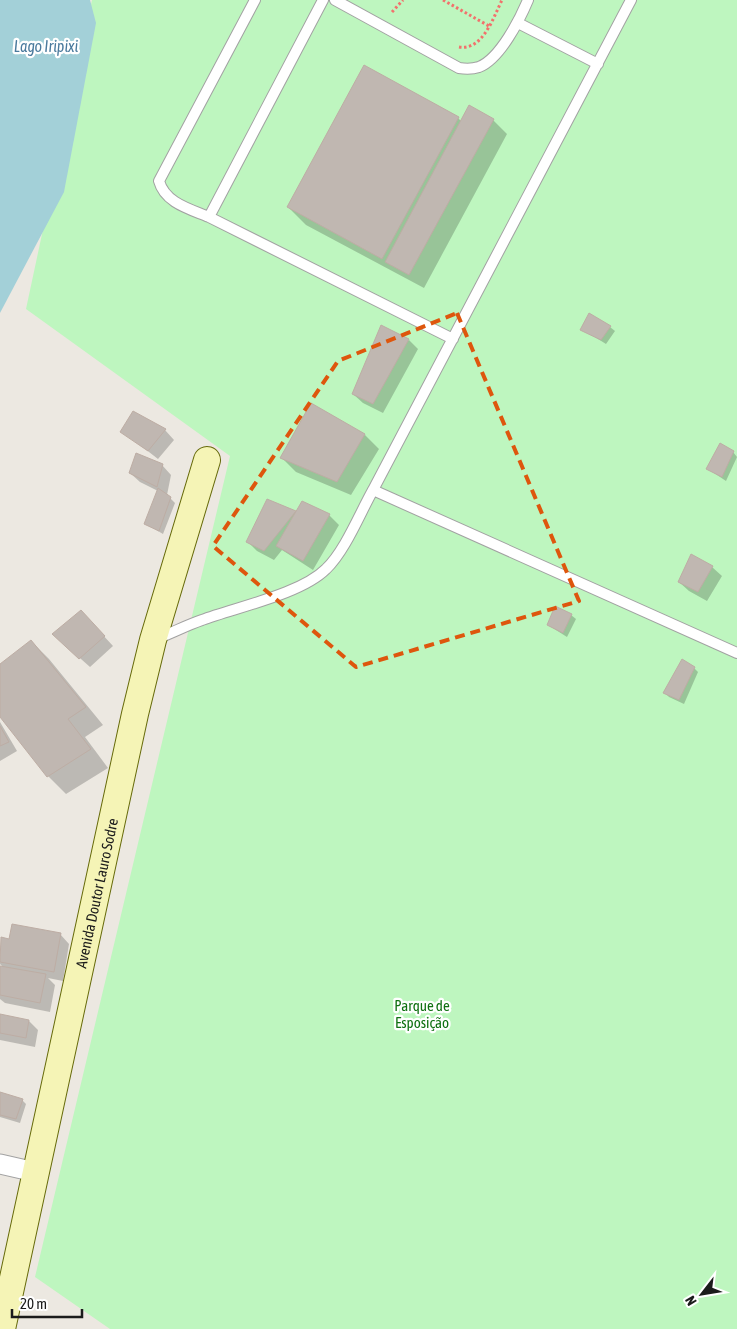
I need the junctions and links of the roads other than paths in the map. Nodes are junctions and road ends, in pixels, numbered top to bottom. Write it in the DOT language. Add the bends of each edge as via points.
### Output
graph roads {
  1 [pos="255,0"];
  2 [pos="323,0"];
  3 [pos="335,0"];
  4 [pos="528,0"];
  5 [pos="631,0"];
  6 [pos="518,23"];
  7 [pos="598,64"];
  8 [pos="209,217"];
  9 [pos="452,339"];
  10 [pos="207,460"];
  11 [pos="373,490"];
  12 [pos="153,640"];
  13 [pos="736,651"];
  14 [pos="0,1164"];
  15 [pos="35,1172"];
  16 [pos="2,1329"];
  1 -- 8 [label="lane" via="159,181 164,194"];
  2 -- 8 [label="lane"];
  3 -- 6 [label="lane" via="459,68 480,67"];
  4 -- 6 [label="lane"];
  5 -- 7 [label="lane"];
  6 -- 7 [label="lane"];
  7 -- 9 [label="lane"];
  8 -- 9 [label="lane"];
  9 -- 11 [label="lane"];
  10 -- 12 [label="street, Avenida Doutor Lauro Sodre"];
  11 -- 12 [label="lane" via="327,569 311,580"];
  11 -- 13 [label="lane"];
  12 -- 15 [label="street, Avenida Doutor Lauro Sodre"];
  14 -- 15 [label="street"];
  15 -- 16 [label="street, Avenida Doutor Lauro Sodre"];
}
